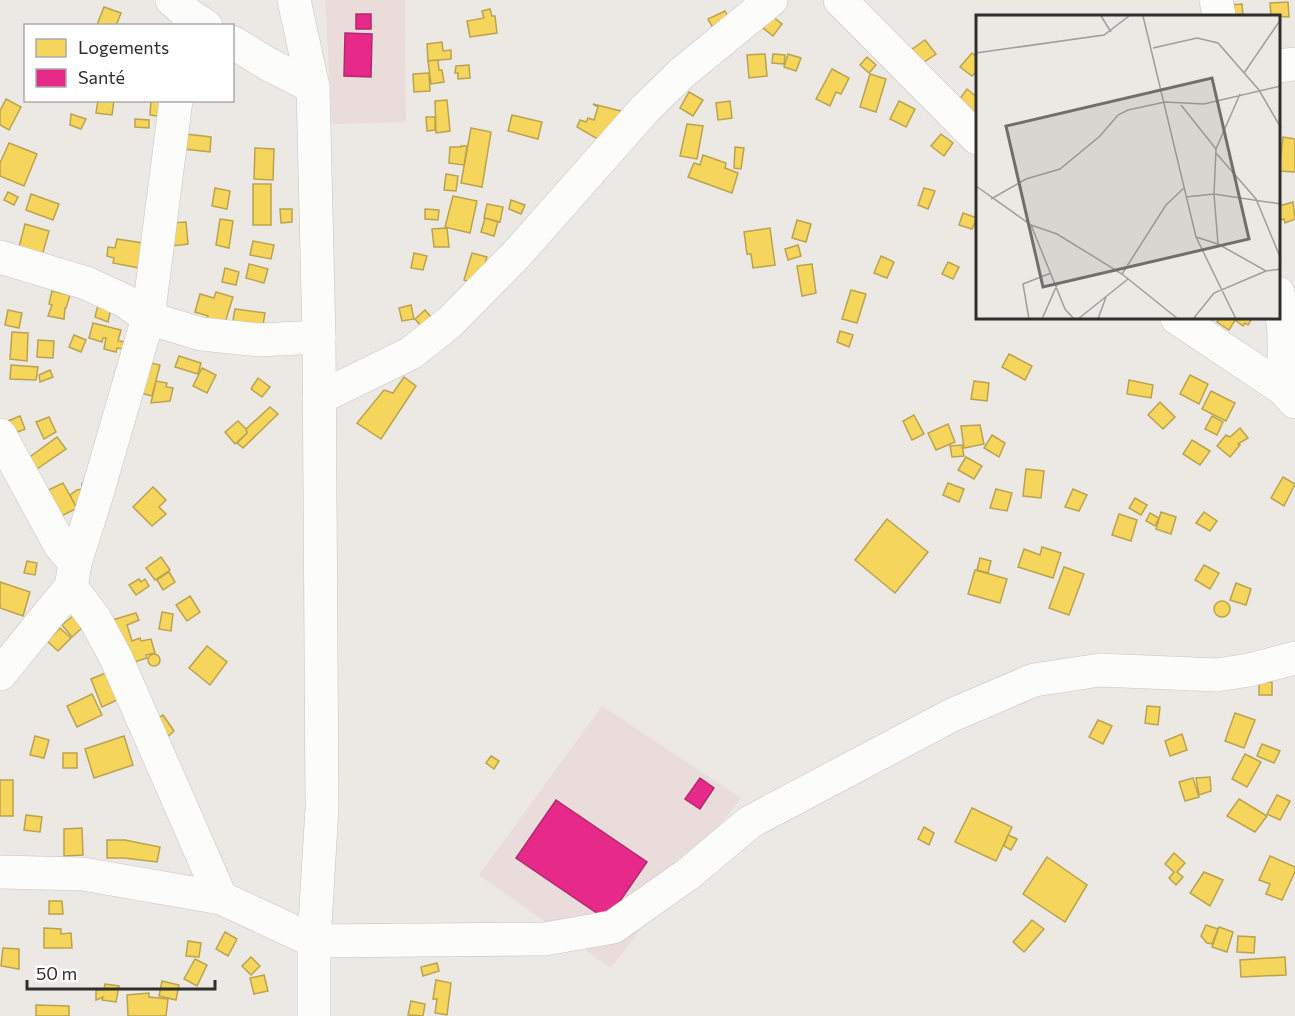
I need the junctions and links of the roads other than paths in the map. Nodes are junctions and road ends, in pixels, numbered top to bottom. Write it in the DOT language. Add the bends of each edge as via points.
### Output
graph roads {
  1 [pos="294,0"];
  2 [pos="771,0"];
  3 [pos="840,0"];
  4 [pos="1216,0"];
  5 [pos="1219,15"];
  6 [pos="234,43"];
  7 [pos="1295,64"];
  8 [pos="1280,66"];
  9 [pos="313,87"];
  10 [pos="176,102"];
  11 [pos="976,137"];
  12 [pos="0,257"];
  13 [pos="1280,300"];
  14 [pos="148,318"];
  15 [pos="1180,320"];
  16 [pos="319,337"];
  17 [pos="1288,395"];
  18 [pos="319,398"];
  19 [pos="0,435"];
  20 [pos="73,575"];
  21 [pos="1295,658"];
  22 [pos="0,674"];
  23 [pos="0,872"];
  24 [pos="221,898"];
  25 [pos="314,940"];
  26 [pos="314,1016"];
  1 -- 9 [label="street"];
  2 -- 18 [label="street" via="646,108 516,255 450,322 411,353"];
  3 -- 11 [label="street"];
  4 -- 5 [label="street"];
  6 -- 9 [label="street"];
  7 -- 8 [label="street"];
  9 -- 16 [label="street"];
  10 -- 14 [label="street"];
  12 -- 14 [label="street" via="86,283 125,301"];
  13 -- 17 [label="street"];
  14 -- 16 [label="street" via="201,334 259,340"];
  14 -- 20 [label="street"];
  15 -- 17 [label="street"];
  16 -- 18 [label="street"];
  18 -- 25 [label="street" via="321,808"];
  19 -- 20 [label="street"];
  20 -- 22 [label="street"];
  20 -- 24 [label="street" via="116,658"];
  21 -- 25 [label="street" via="1218,675 1100,670 1034,680 952,715 750,822 688,874 613,927 544,939"];
  23 -- 24 [label="street" via="83,874"];
  24 -- 25 [label="street"];
  25 -- 26 [label="street"];
}
